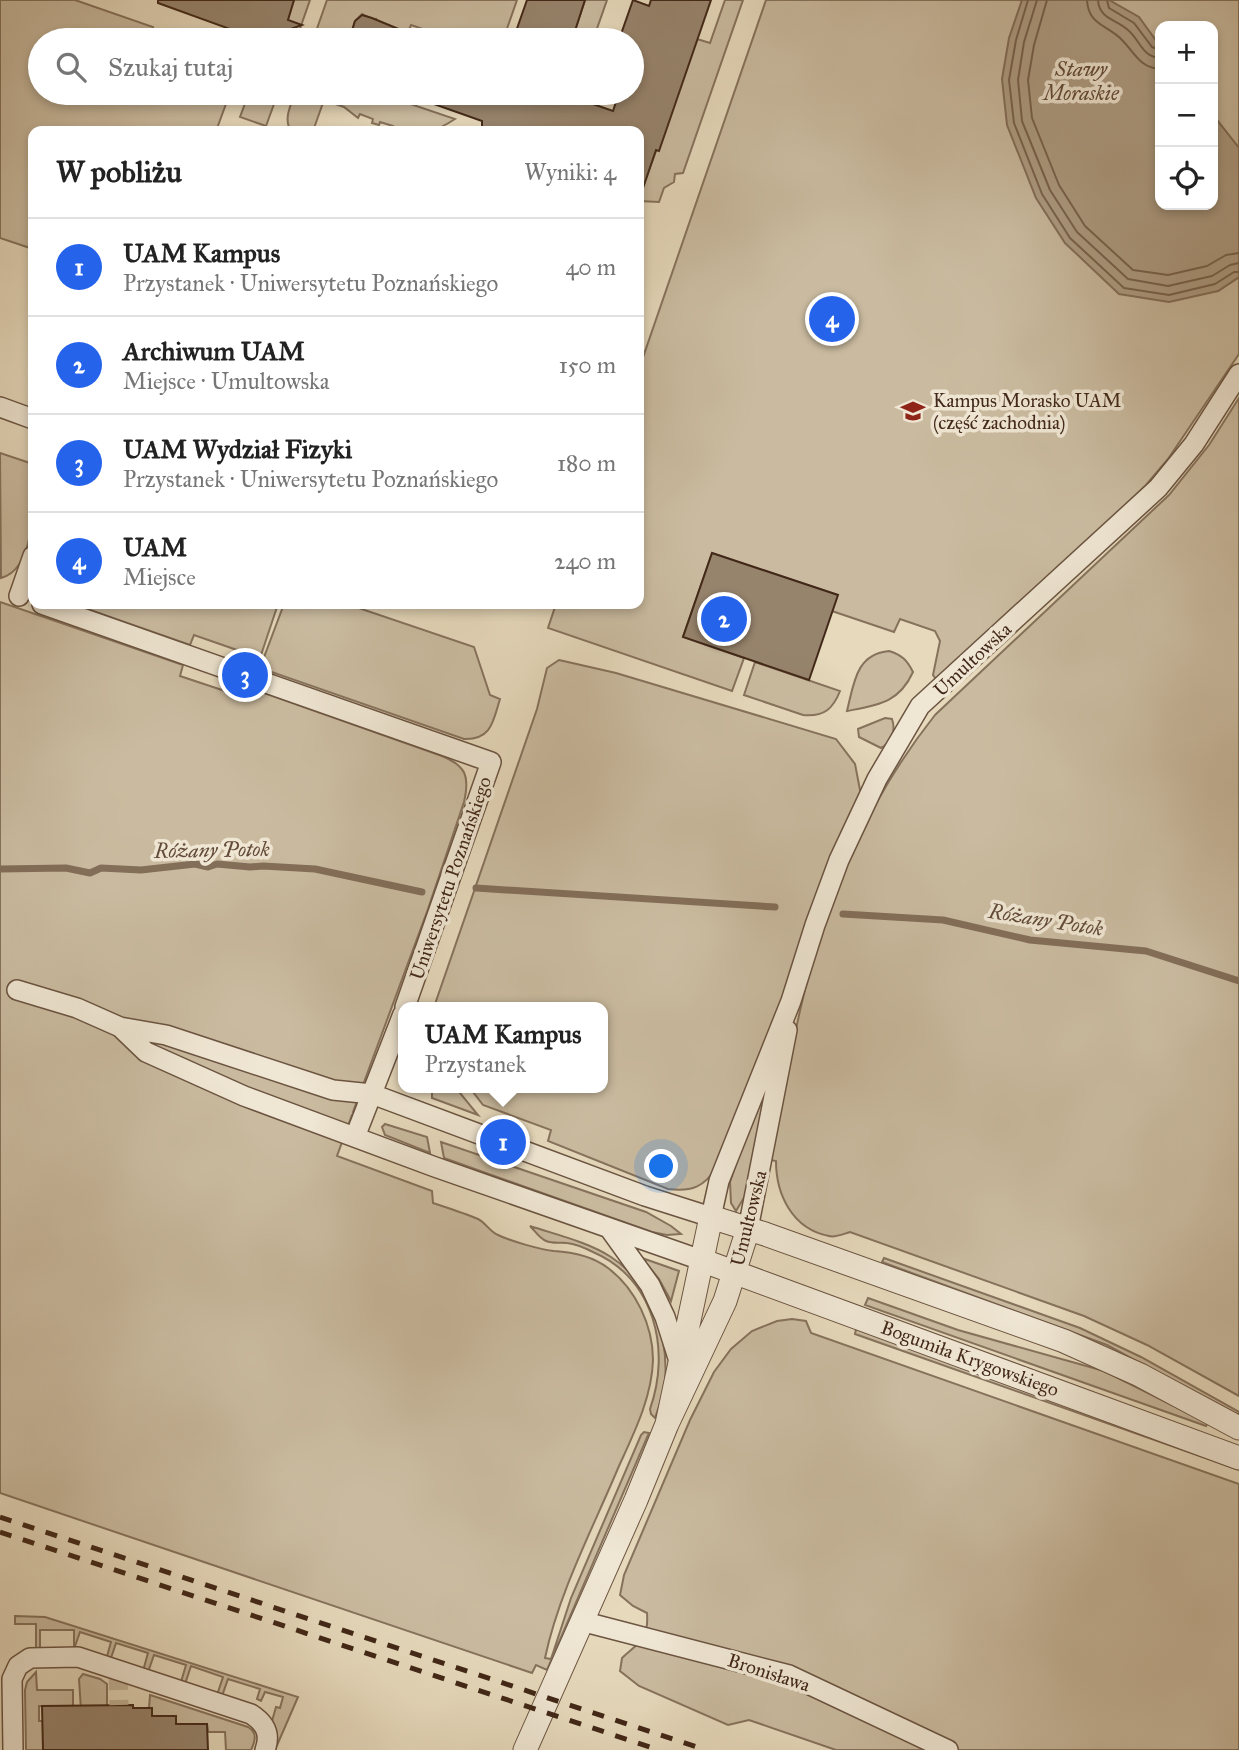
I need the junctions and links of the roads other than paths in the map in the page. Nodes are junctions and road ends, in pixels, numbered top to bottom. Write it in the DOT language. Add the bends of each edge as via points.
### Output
graph roads {
  1 [pos="1239,374"];
  2 [pos="0,407"];
  3 [pos="28,417"];
  4 [pos="0,589"];
  5 [pos="26,598"];
  6 [pos="56,609"];
  7 [pos="17,990"];
  8 [pos="791,1001"];
  9 [pos="407,1002"];
  10 [pos="120,1027"];
  11 [pos="398,1027"];
  12 [pos="372,1094"];
  13 [pos="355,1137"];
  14 [pos="711,1217"];
  15 [pos="608,1228"];
  16 [pos="748,1229"];
  17 [pos="701,1260"];
  18 [pos="734,1272"];
  19 [pos="679,1361"];
  20 [pos="667,1424"];
  21 [pos="1239,1428"];
  22 [pos="1239,1458"];
  23 [pos="581,1621"];
  24 [pos="13,1750"];
  25 [pos="265,1750"];
  26 [pos="525,1750"];
  27 [pos="948,1750"];
  1 -- 8 [label="street, Umultowska" via="1194,444 1158,488 920,706 877,779 839,860"];
  2 -- 3 [label="street"];
  4 -- 5 [label="street"];
  6 -- 9 [label="street, Uniwersytetu Poznańskiego" via="491,762"];
  7 -- 10 [label="street"];
  8 -- 14 [label="street, Umultowska" via="719,1181"];
  8 -- 16 [label="street, Umultowska"];
  10 -- 12 [label="street" via="166,1035 333,1090"];
  10 -- 13 [label="street" via="146,1052 244,1096"];
  11 -- 12 [label="street"];
  12 -- 13 [label="street"];
  12 -- 14 [label="street"];
  13 -- 15 [label="street"];
  14 -- 16 [label="street"];
  14 -- 17 [label="street, Umultowska"];
  15 -- 17 [label="street"];
  15 -- 19 [label="street" via="650,1285 666,1317"];
  16 -- 18 [label="street, Umultowska"];
  16 -- 21 [label="street" via="1087,1350"];
  17 -- 18 [label="street, Bogumiła Krygowskiego"];
  17 -- 19 [label="street, Umultowska"];
  18 -- 20 [label="street, Umultowska"];
  18 -- 22 [label="street, Bogumiła Krygowskiego"];
  19 -- 20 [label="street, Umultowska"];
  20 -- 23 [label="street, Umultowska"];
  23 -- 26 [label="street, Umultowska"];
  23 -- 27 [label="street, Bronisława" via="789,1675"];
  24 -- 25 [label="street" via="12,1679 18,1667 30,1658 78,1657 251,1714 268,1734"];
}
